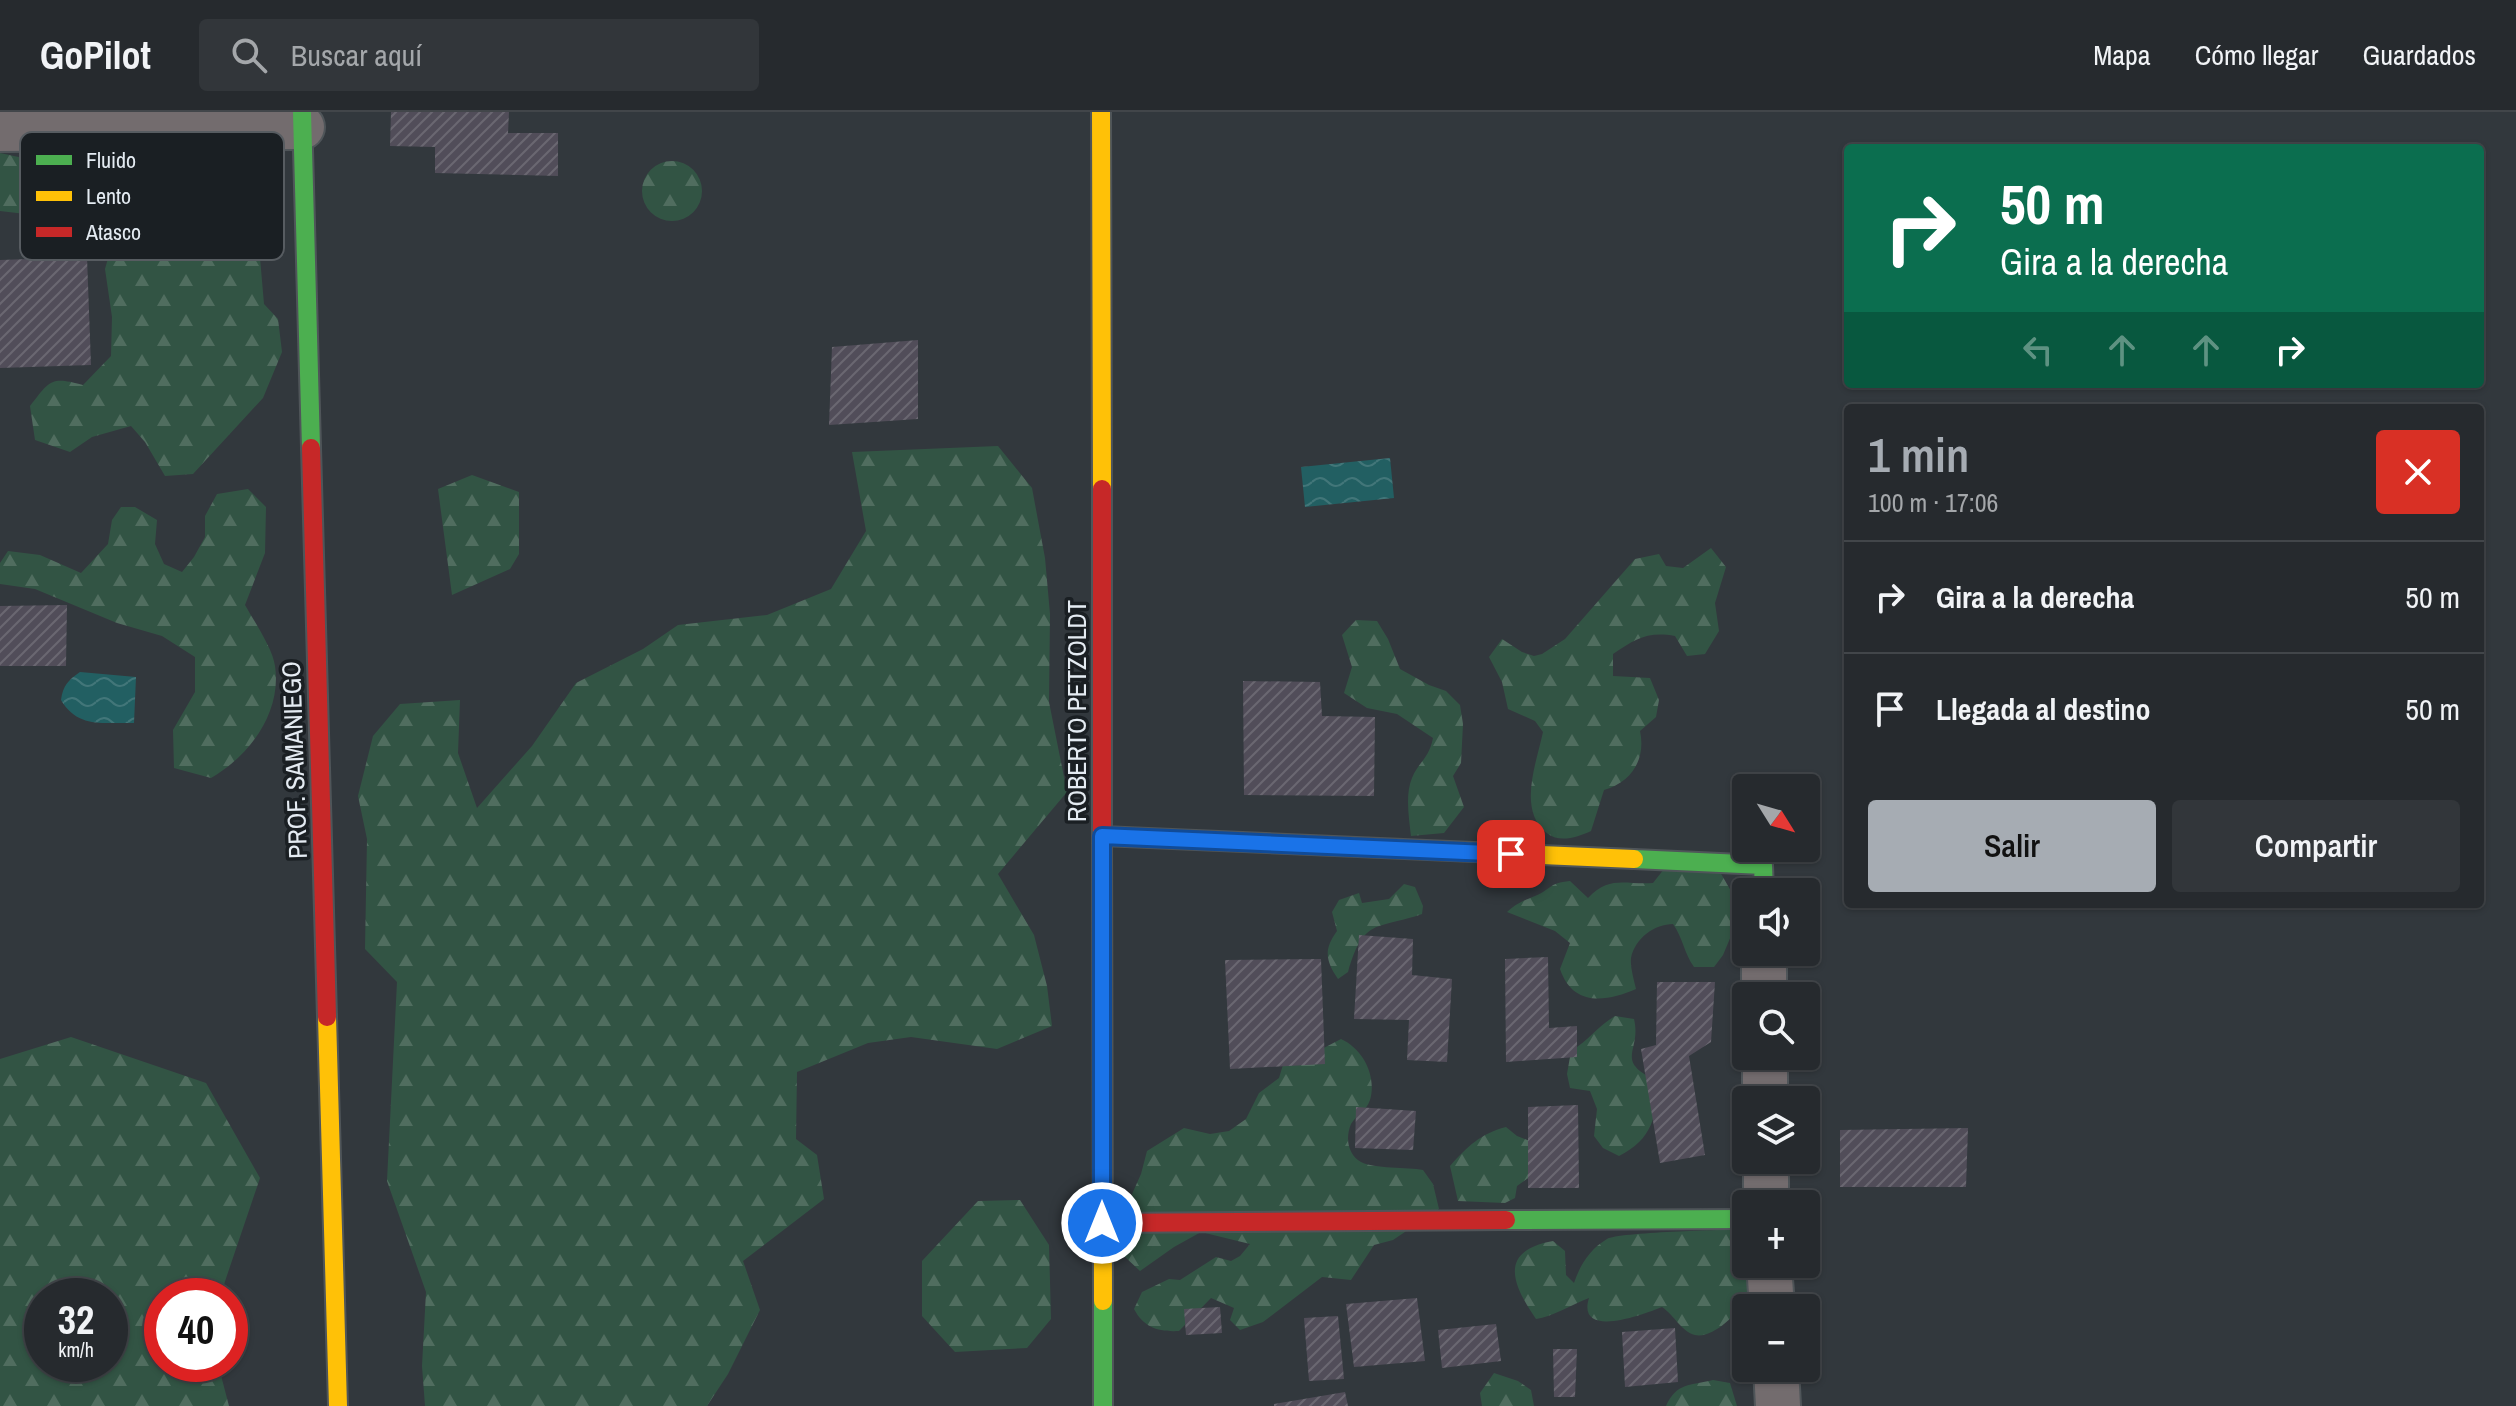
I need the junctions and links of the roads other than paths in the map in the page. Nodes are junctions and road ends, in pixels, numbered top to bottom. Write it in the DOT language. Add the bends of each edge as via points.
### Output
graph roads {
  1 [pos="1101,112"];
  2 [pos="302,120"];
  3 [pos="0,129"];
  4 [pos="1102,836"];
  5 [pos="1763,878"];
  6 [pos="1732,1219"];
  7 [pos="1102,1223"];
  8 [pos="1777,1382"];
  9 [pos="338,1406"];
  10 [pos="1103,1406"];
  11 [pos="1778,1406"];
  1 -- 4 [label="street, ROBERTO PETZOLDT"];
  2 -- 3 [label="street"];
  2 -- 9 [label="street, PROF. SAMANIEGO"];
  4 -- 5 [label="street" via="1763,865"];
  4 -- 7 [label="street, ROBERTO PETZOLDT"];
  6 -- 7 [label="street"];
  7 -- 10 [label="street, ROBERTO PETZOLDT"];
  8 -- 11 [label="street"];
}
